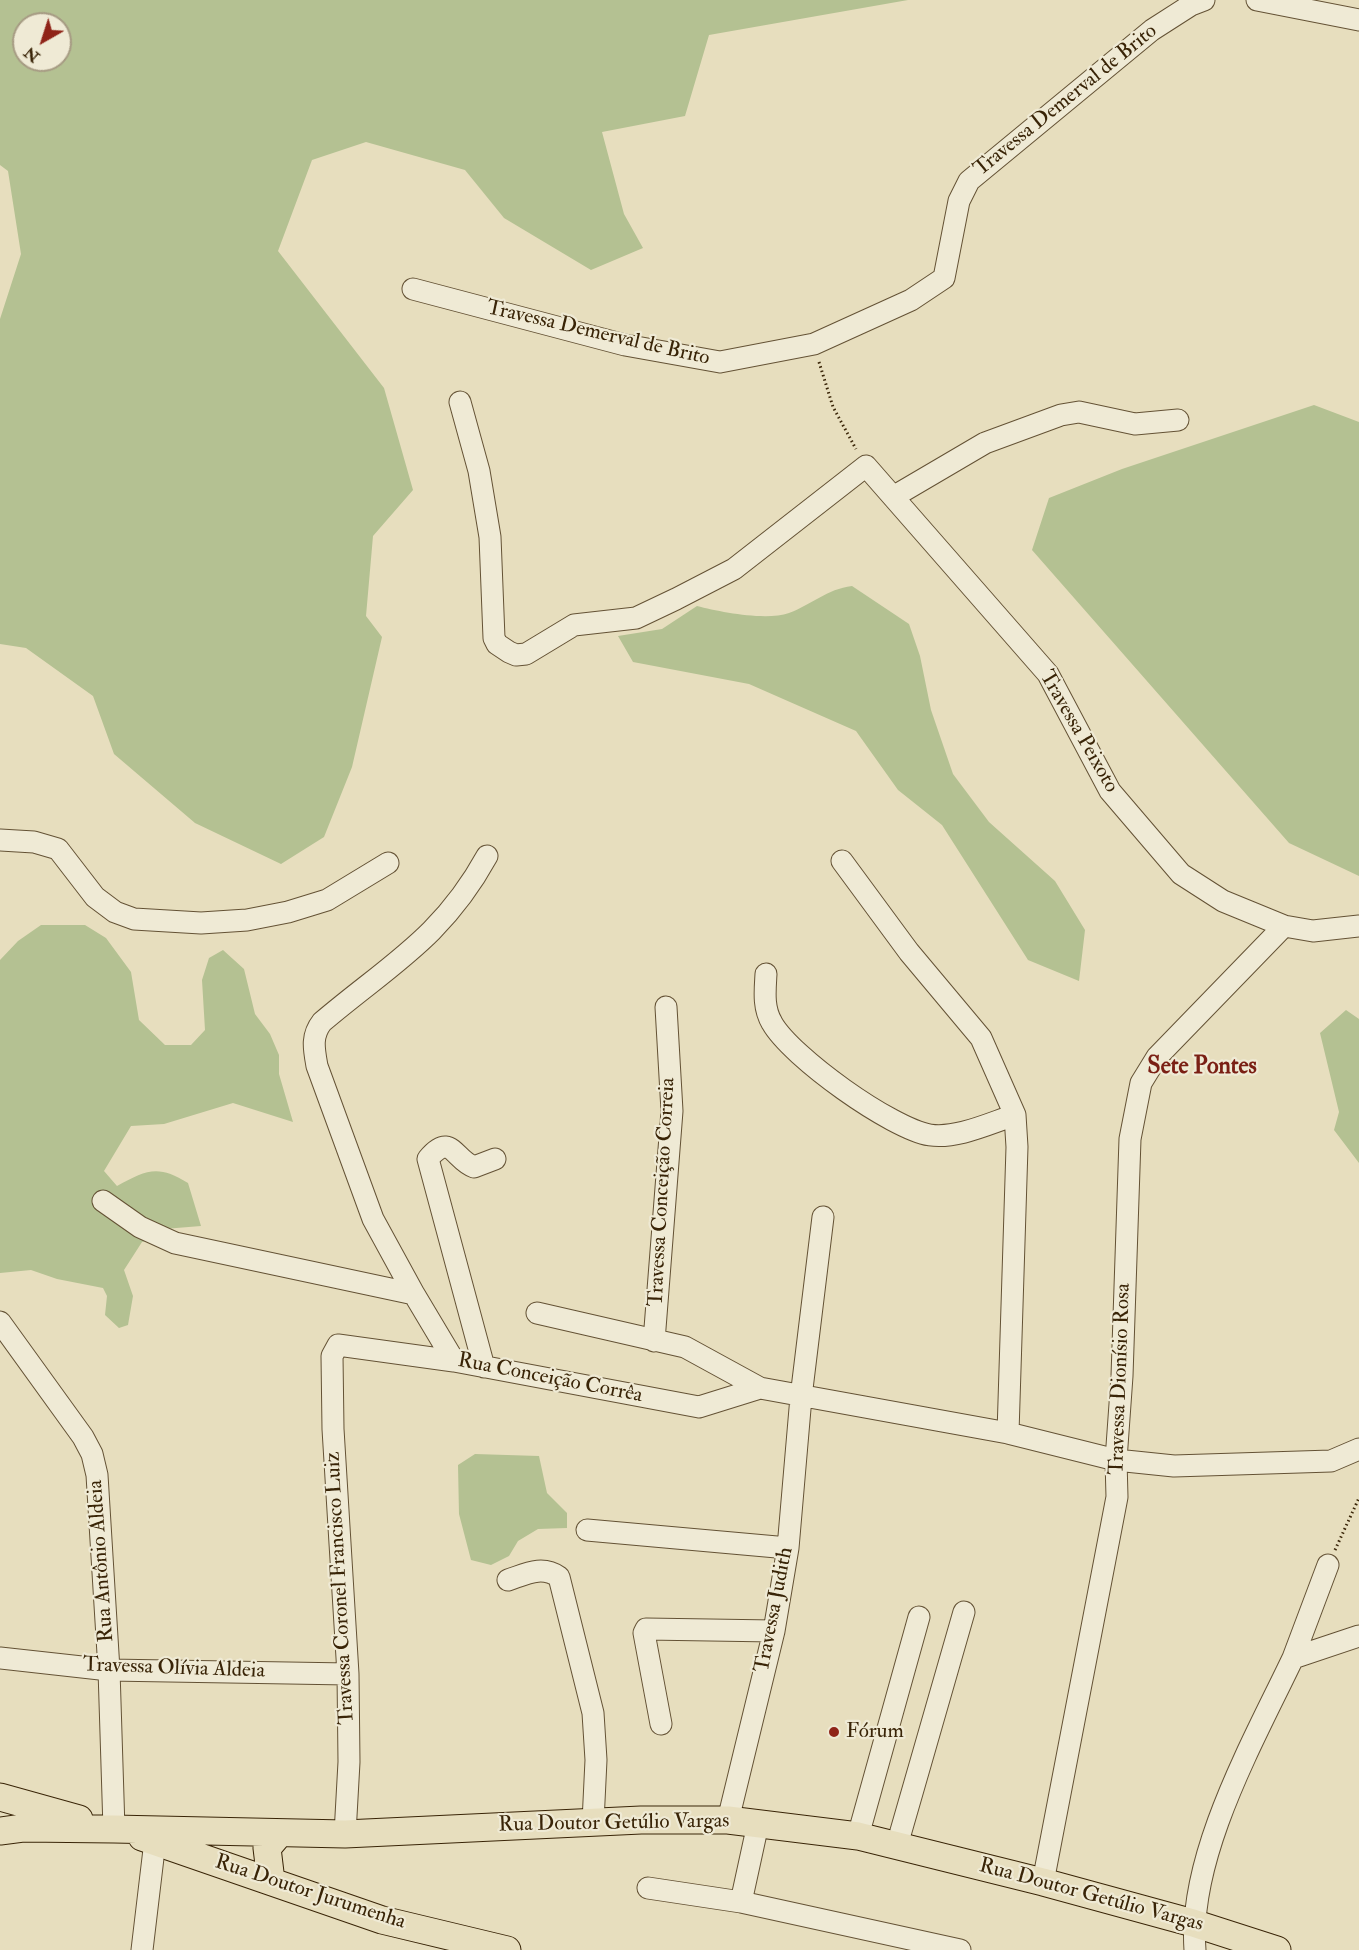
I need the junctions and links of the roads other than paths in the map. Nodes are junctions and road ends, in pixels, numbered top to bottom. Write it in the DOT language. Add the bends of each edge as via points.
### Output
graph roads {
  1 [pos="1204,0"];
  2 [pos="1257,0"];
  3 [pos="1359,20"];
  4 [pos="413,289"];
  5 [pos="460,402"];
  6 [pos="1178,420"];
  7 [pos="893,497"];
  8 [pos="0,840"];
  9 [pos="486,856"];
  10 [pos="842,861"];
  11 [pos="388,864"];
  12 [pos="1284,926"];
  13 [pos="1359,926"];
  14 [pos="766,974"];
  15 [pos="666,1007"];
  16 [pos="1015,1115"];
  17 [pos="495,1159"];
  18 [pos="103,1201"];
  19 [pos="823,1217"];
  20 [pos="414,1294"];
  21 [pos="537,1314"];
  22 [pos="0,1322"];
  23 [pos="654,1341"];
  24 [pos="338,1345"];
  25 [pos="454,1361"];
  26 [pos="484,1367"];
  27 [pos="760,1388"];
  28 [pos="801,1397"];
  29 [pos="1008,1433"];
  30 [pos="1359,1449"];
  31 [pos="1116,1460"];
  32 [pos="587,1530"];
  33 [pos="788,1548"];
  34 [pos="1328,1565"];
  35 [pos="508,1580"];
  36 [pos="964,1612"];
  37 [pos="919,1617"];
  38 [pos="774,1631"];
  39 [pos="1359,1636"];
  40 [pos="0,1658"];
  41 [pos="1293,1658"];
  42 [pos="109,1670"];
  43 [pos="348,1674"];
  44 [pos="661,1724"];
  45 [pos="0,1797"];
  46 [pos="728,1820"];
  47 [pos="593,1822"];
  48 [pos="758,1824"];
  49 [pos="114,1829"];
  50 [pos="0,1831"];
  51 [pos="279,1834"];
  52 [pos="345,1834"];
  53 [pos="858,1836"];
  54 [pos="155,1841"];
  55 [pos="897,1845"];
  56 [pos="271,1881"];
  57 [pos="1043,1882"];
  58 [pos="648,1888"];
  59 [pos="741,1902"];
  60 [pos="1193,1923"];
  61 [pos="142,1950"];
  62 [pos="507,1950"];
  63 [pos="960,1950"];
  64 [pos="1195,1950"];
  65 [pos="1277,1950"];
  1 -- 4 [label="street, Travessa Demerval de Brito" via="1152,30 969,181 959,201 944,278 911,300 814,344 720,362 690,358"];
  2 -- 3 [label="street"];
  5 -- 7 [label="street, Travessa Peixoto" via="479,471 490,537 494,639 516,656 574,625 636,618 734,569 866,466"];
  6 -- 7 [label="street" via="1135,424 1079,412 1061,415 985,442"];
  7 -- 12 [label="street, Travessa Peixoto" via="1048,675 1110,791 1181,874 1223,901"];
  8 -- 11 [label="street" via="34,842 58,849 95,897 115,912 145,920 201,923 288,912 327,900"];
  9 -- 20 [label="street" via="465,893 419,946 334,1011 315,1031 317,1066 373,1219"];
  10 -- 16 [label="street" via="909,952 981,1038"];
  12 -- 13 [label="street, Travessa Peixoto" via="1312,931"];
  12 -- 31 [label="street, Travessa Dionísio Rosa" via="1156,1058 1141,1083 1130,1139"];
  14 -- 16 [label="street" via="766,1010 786,1042 807,1063 888,1119 933,1135 961,1132"];
  15 -- 23 [label="street, Travessa Conceição Correia" via="672,1111"];
  16 -- 29 [label="street"];
  17 -- 26 [label="street" via="474,1167 451,1147 435,1150 428,1158"];
  18 -- 20 [label="street" via="140,1227 175,1243"];
  19 -- 28 [label="street, Travessa Judith"];
  20 -- 25 [label="street"];
  21 -- 23 [label="street, Rua Conceição Corrêa"];
  22 -- 42 [label="street, Rua Antônio Aldeia" via="92,1454 98,1475"];
  23 -- 27 [label="street, Rua Conceição Corrêa" via="686,1347"];
  24 -- 25 [label="street, Rua Conceição Corrêa"];
  24 -- 43 [label="street, Travessa Coronel Francisco Luiz" via="332,1356 333,1429"];
  25 -- 26 [label="street, Rua Conceição Corrêa"];
  26 -- 27 [label="street, Rua Conceição Corrêa" via="699,1407"];
  27 -- 28 [label="street, Rua Conceição Corrêa"];
  28 -- 29 [label="street, Rua Conceição Corrêa"];
  28 -- 33 [label="street, Travessa Judith"];
  29 -- 31 [label="street, Rua Conceição Corrêa"];
  30 -- 31 [label="street, Rua Conceição Corrêa" via="1331,1461 1294,1463 1174,1466"];
  31 -- 57 [label="street, Travessa Dionísio Rosa" via="1118,1497"];
  32 -- 33 [label="street"];
  33 -- 38 [label="street, Travessa Judith"];
  34 -- 41 [label="street"];
  35 -- 47 [label="street" via="542,1569 559,1577 593,1713"];
  36 -- 55 [label="street"];
  37 -- 53 [label="street"];
  38 -- 44 [label="street" via="646,1629"];
  38 -- 46 [label="street, Travessa Judith"];
  39 -- 41 [label="street"];
  40 -- 42 [label="street, Travessa Olívia Aldeia"];
  41 -- 60 [label="street" via="1230,1787 1199,1888"];
  42 -- 43 [label="street, Travessa Olívia Aldeia"];
  42 -- 49 [label="street, Rua Antônio Aldeia"];
  43 -- 52 [label="street, Travessa Coronel Francisco Luiz"];
  45 -- 49 [label="main road"];
  46 -- 47 [label="main road, Rua Doutor Getúlio Vargas"];
  46 -- 48 [label="main road, Rua Doutor Getúlio Vargas"];
  47 -- 52 [label="main road, Rua Doutor Getúlio Vargas"];
  48 -- 53 [label="main road, Rua Doutor Getúlio Vargas"];
  48 -- 59 [label="street"];
  49 -- 50 [label="main road"];
  49 -- 51 [label="main road, Rua Doutor Getúlio Vargas"];
  49 -- 54 [label="main road, Rua Doutor Jurumenha"];
  51 -- 52 [label="main road, Rua Doutor Getúlio Vargas"];
  51 -- 56 [label="main road" via="267,1848"];
  53 -- 55 [label="main road, Rua Doutor Getúlio Vargas"];
  54 -- 56 [label="main road, Rua Doutor Jurumenha"];
  54 -- 61 [label="street"];
  55 -- 57 [label="main road, Rua Doutor Getúlio Vargas"];
  56 -- 62 [label="main road, Rua Doutor Jurumenha" via="382,1920"];
  57 -- 60 [label="main road, Rua Doutor Getúlio Vargas"];
  58 -- 59 [label="street"];
  59 -- 63 [label="street"];
  60 -- 64 [label="street"];
  60 -- 65 [label="main road, Rua Doutor Getúlio Vargas"];
}
